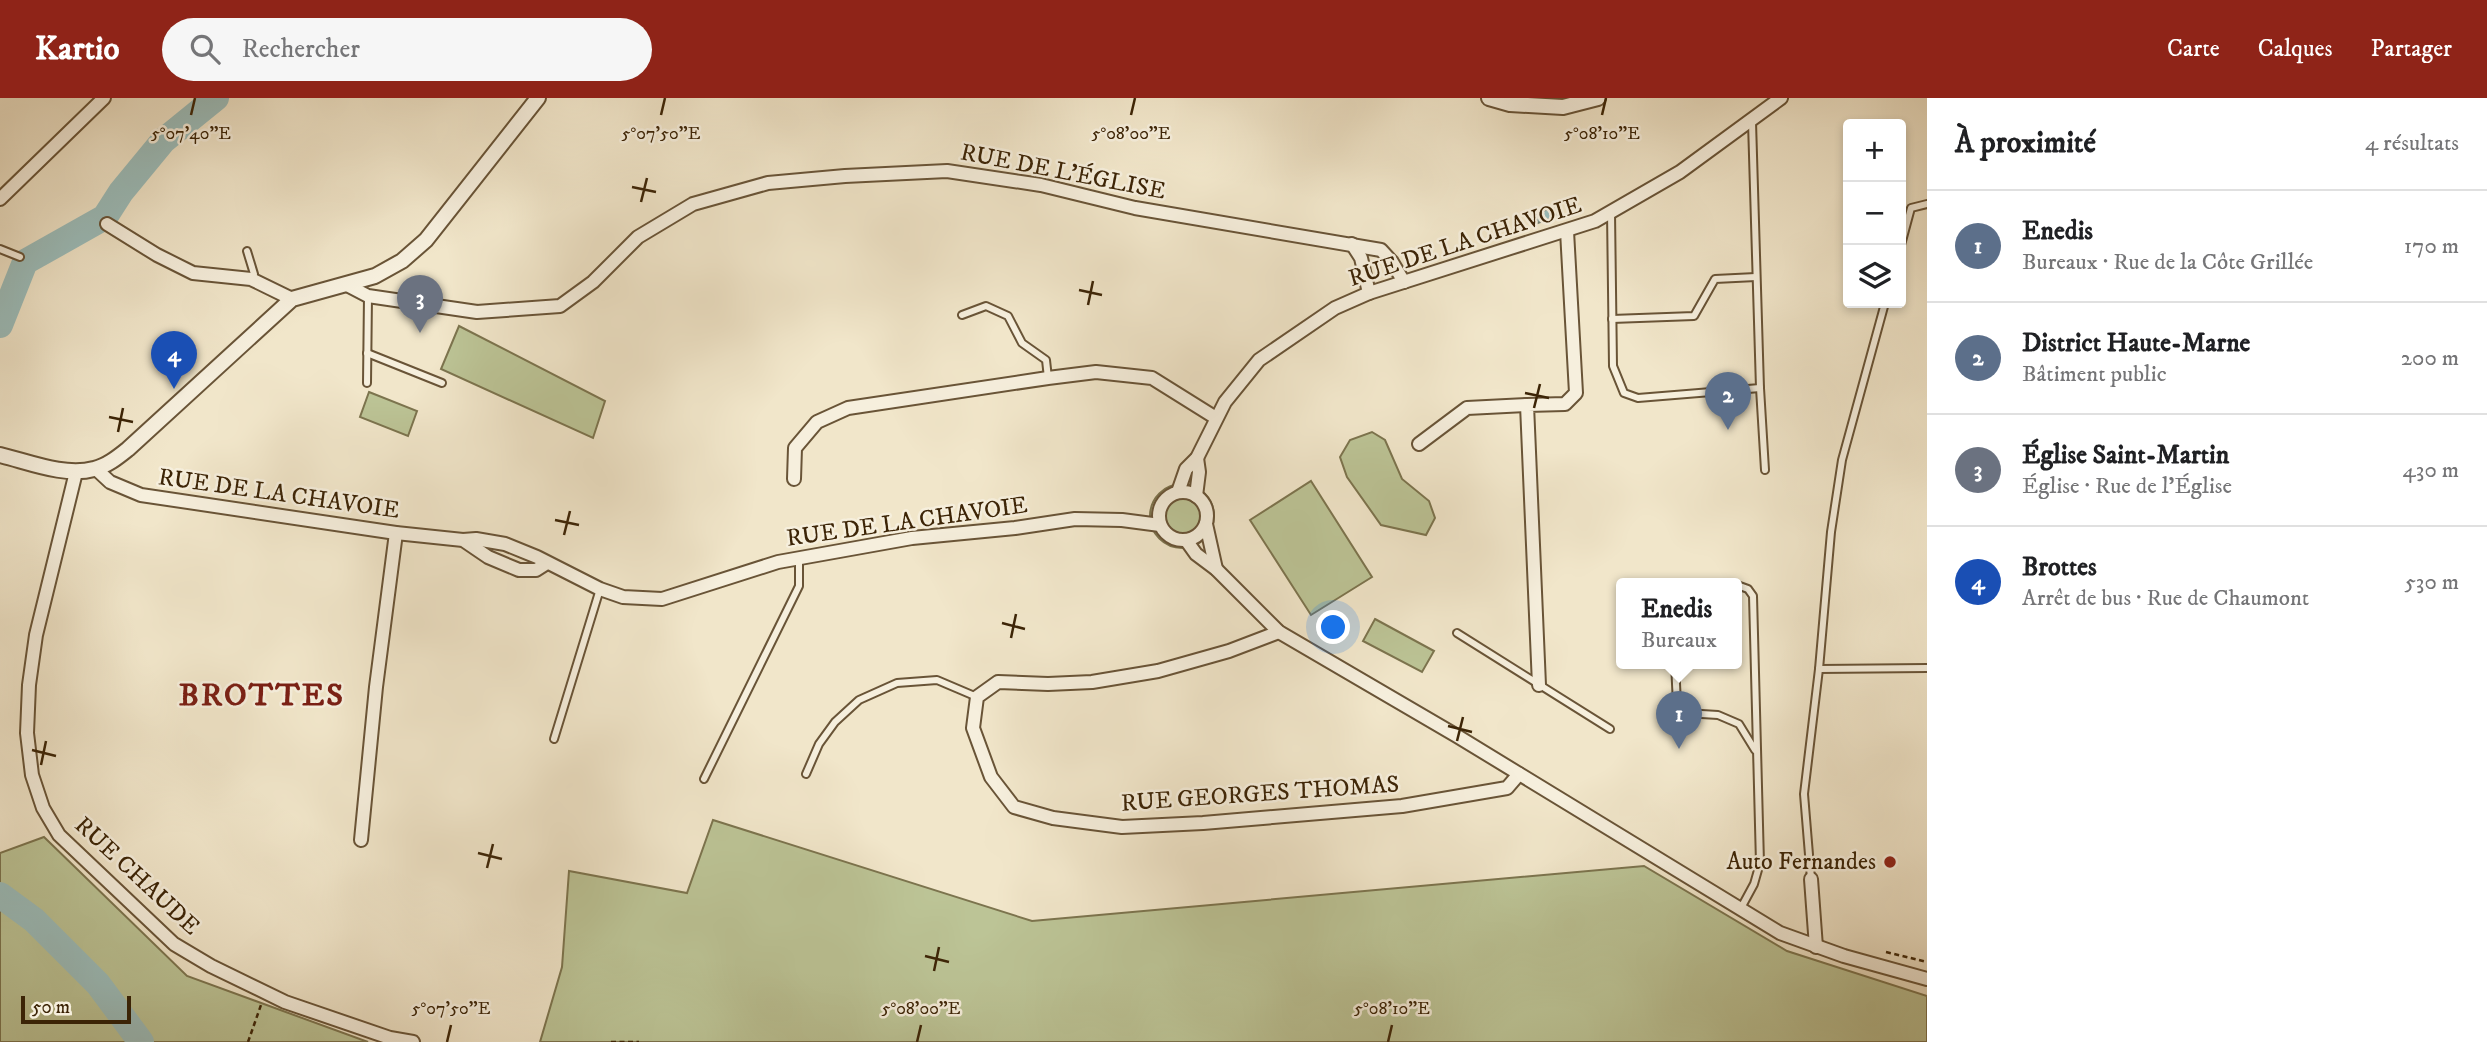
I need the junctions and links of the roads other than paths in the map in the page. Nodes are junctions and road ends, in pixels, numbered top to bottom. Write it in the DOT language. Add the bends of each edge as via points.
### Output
graph roads {
  1 [pos="104,98"];
  2 [pos="538,98"];
  3 [pos="1489,98"];
  4 [pos="1598,98"];
  5 [pos="1781,98"];
  6 [pos="1752,120"];
  7 [pos="0,199"];
  8 [pos="1927,204"];
  9 [pos="1611,212"];
  10 [pos="107,224"];
  11 [pos="1906,224"];
  12 [pos="1567,231"];
  13 [pos="1352,244"];
  14 [pos="0,249"];
  15 [pos="247,251"];
  16 [pos="20,257"];
  17 [pos="1756,277"];
  18 [pos="251,279"];
  19 [pos="1404,282"];
  20 [pos="345,284"];
  21 [pos="1369,293"];
  22 [pos="368,296"];
  23 [pos="292,299"];
  24 [pos="1884,308"];
  25 [pos="962,315"];
  26 [pos="1612,319"];
  27 [pos="367,354"];
  28 [pos="1048,378"];
  29 [pos="367,383"];
  30 [pos="442,383"];
  31 [pos="1759,388"];
  32 [pos="1527,405"];
  33 [pos="1216,418"];
  34 [pos="1419,444"];
  35 [pos="0,455"];
  36 [pos="1197,458"];
  37 [pos="96,469"];
  38 [pos="1765,470"];
  39 [pos="76,472"];
  40 [pos="794,479"];
  41 [pos="1178,492"];
  42 [pos="1196,496"];
  43 [pos="1206,524"];
  44 [pos="1160,525"];
  45 [pos="396,533"];
  46 [pos="463,540"];
  47 [pos="1186,540"];
  48 [pos="799,558"];
  49 [pos="547,563"];
  50 [pos="1216,569"];
  51 [pos="1742,586"];
  52 [pos="600,589"];
  53 [pos="1279,632"];
  54 [pos="1457,634"];
  55 [pos="1819,668"];
  56 [pos="1927,668"];
  57 [pos="1675,669"];
  58 [pos="1539,685"];
  59 [pos="977,697"];
  60 [pos="1610,729"];
  61 [pos="554,739"];
  62 [pos="1756,751"];
  63 [pos="1519,774"];
  64 [pos="806,775"];
  65 [pos="704,779"];
  66 [pos="361,840"];
  67 [pos="1811,879"];
  68 [pos="1741,908"];
  69 [pos="1816,947"];
  70 [pos="1927,979"];
  71 [pos="413,1042"];
  1 -- 7 [label="street"];
  2 -- 20 [label="street" via="426,240 375,276"];
  3 -- 4 [label="street" via="1563,107"];
  5 -- 6 [label="street, RUE DE LA CHAVOIE"];
  6 -- 9 [label="street, RUE DE LA CHAVOIE" via="1680,172"];
  6 -- 17 [label="lane"];
  8 -- 11 [label="lane" via="1910,208"];
  9 -- 12 [label="street, RUE DE LA CHAVOIE"];
  9 -- 26 [label="lane"];
  10 -- 18 [label="street" via="192,273"];
  12 -- 19 [label="street, RUE DE LA CHAVOIE"];
  12 -- 32 [label="street" via="1576,393 1565,404"];
  13 -- 19 [label="street, RUE DE L'ÉGLISE" via="1381,250"];
  13 -- 21 [label="street" via="1361,258"];
  13 -- 22 [label="street, RUE DE L'ÉGLISE" via="1135,208 1041,185 947,172 845,176 768,183 692,204 638,237 593,282 560,306 477,312"];
  14 -- 16 [label="lane"];
  15 -- 18 [label="lane" via="254,274"];
  17 -- 26 [label="lane" via="1715,279 1694,316"];
  17 -- 31 [label="lane"];
  18 -- 23 [label="street"];
  19 -- 21 [label="street, RUE DE LA CHAVOIE"];
  20 -- 22 [label="street, RUE DE L'ÉGLISE"];
  20 -- 23 [label="street"];
  21 -- 33 [label="street, RUE DE LA CHAVOIE" via="1335,309 1259,360"];
  22 -- 27 [label="lane"];
  23 -- 37 [label="street" via="128,449"];
  24 -- 55 [label="lane" via="1842,460"];
  25 -- 28 [label="lane" via="986,306 1007,316 1022,343 1046,360"];
  26 -- 31 [label="lane" via="1613,366 1624,393 1638,398"];
  27 -- 29 [label="lane"];
  27 -- 30 [label="lane"];
  28 -- 33 [label="street" via="1096,372 1152,378"];
  28 -- 40 [label="street" via="848,408 817,422 795,448"];
  31 -- 38 [label="lane"];
  32 -- 34 [label="street" via="1467,408"];
  32 -- 58 [label="street"];
  33 -- 36 [label="street, RUE DE LA CHAVOIE"];
  35 -- 39 [label="street"];
  36 -- 41 [label="street, RUE DE LA CHAVOIE" via="1186,470"];
  36 -- 42 [label="street, RUE DE LA CHAVOIE"];
  37 -- 39 [label="street"];
  37 -- 45 [label="street, RUE DE LA CHAVOIE" via="110,482 141,495"];
  39 -- 71 [label="street, RUE CHAUDE" via="36,635 29,685 27,733 32,775 43,808 59,835 174,944 285,1002"];
  41 -- 42 [label="street"];
  41 -- 44 [label="street" via="1164,501"];
  42 -- 43 [label="street" via="1206,508"];
  43 -- 47 [label="street" via="1199,535"];
  43 -- 50 [label="street"];
  44 -- 47 [label="street" via="1171,537"];
  44 -- 48 [label="street, RUE DE LA CHAVOIE" via="1075,519 912,538"];
  45 -- 46 [label="street, RUE DE LA CHAVOIE"];
  45 -- 66 [label="street"];
  46 -- 49 [label="street, RUE DE LA CHAVOIE" via="505,544"];
  46 -- 49 [label="street, RUE DE LA CHAVOIE" via="519,570 536,570"];
  47 -- 50 [label="street"];
  48 -- 52 [label="street, RUE DE LA CHAVOIE" via="662,598 623,597"];
  48 -- 65 [label="lane" via="799,586"];
  49 -- 52 [label="street, RUE DE LA CHAVOIE"];
  50 -- 53 [label="street"];
  51 -- 62 [label="lane" via="1754,596"];
  52 -- 61 [label="lane"];
  53 -- 59 [label="street" via="1158,671 1092,682 998,682"];
  53 -- 63 [label="street"];
  54 -- 58 [label="lane"];
  55 -- 56 [label="lane"];
  55 -- 67 [label="lane" via="1804,793"];
  57 -- 62 [label="lane" via="1677,704 1685,713 1718,715 1738,724"];
  58 -- 60 [label="lane"];
  59 -- 63 [label="street, RUE GEORGES THOMAS" via="973,728 991,777 1014,807 1053,818 1122,827 1402,806 1507,789"];
  59 -- 64 [label="lane" via="937,680 897,683 859,700 819,744"];
  62 -- 68 [label="lane" via="1760,863"];
  63 -- 68 [label="street"];
  67 -- 69 [label="street"];
  68 -- 69 [label="street" via="1780,933"];
  69 -- 70 [label="street"];
}
